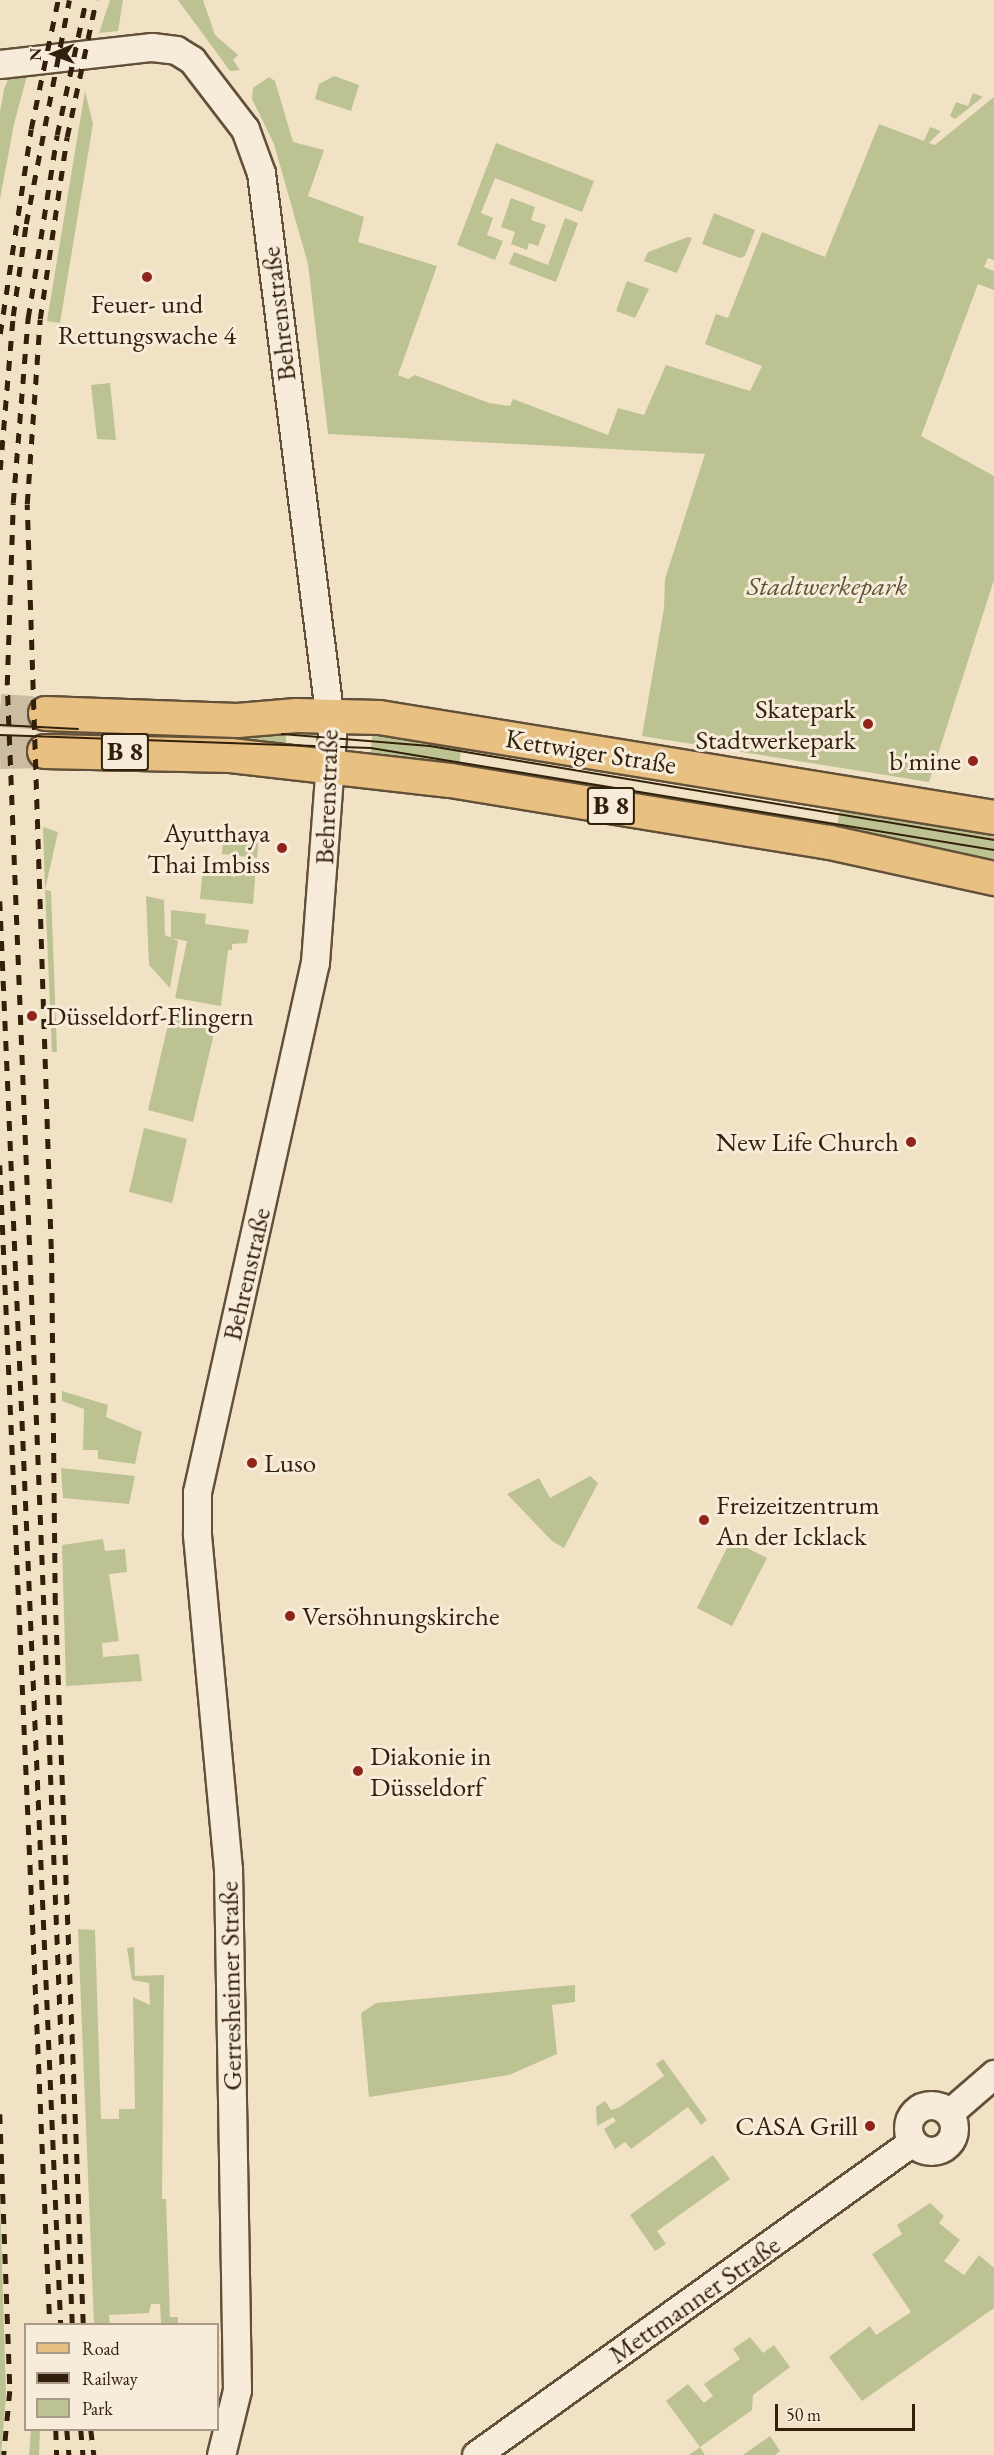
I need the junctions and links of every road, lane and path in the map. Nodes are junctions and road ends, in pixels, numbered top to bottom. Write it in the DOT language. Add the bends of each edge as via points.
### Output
graph roads {
  1 [pos="0,64"];
  2 [pos="45,713"];
  3 [pos="329,715"];
  4 [pos="44,751"];
  5 [pos="332,767"];
  6 [pos="994,817"];
  7 [pos="941,864"];
  8 [pos="994,866"];
  9 [pos="994,878"];
  10 [pos="196,1517"];
  11 [pos="994,2074"];
  12 [pos="221,2455"];
  13 [pos="476,2455"];
  1 -- 3 [label="street, Behrenstraße" via="152,47 176,50 192,60 237,115 258,160"];
  2 -- 3 [label="main road, B 8" via="237,720"];
  3 -- 5 [label="street, Behrenstraße"];
  3 -- 6 [label="main road, Kettwiger Straße / B 8" via="411,722"];
  4 -- 5 [label="main road, B 8" via="230,755"];
  5 -- 7 [label="main road, Kettwiger Straße / B 8" via="527,792"];
  5 -- 10 [label="street, Behrenstraße" via="313,972 199,1472"];
  7 -- 8 [label="main road, B 8" via="973,861"];
  7 -- 9 [label="main road, Kettwiger Straße / B 8"];
  10 -- 12 [label="street, Gerresheimer Straße" via="228,1869 237,2390"];
  11 -- 13 [label="street, Mettmanner Straße" via="949,2113 954,2133 945,2146 930,2152 912,2142"];
}
